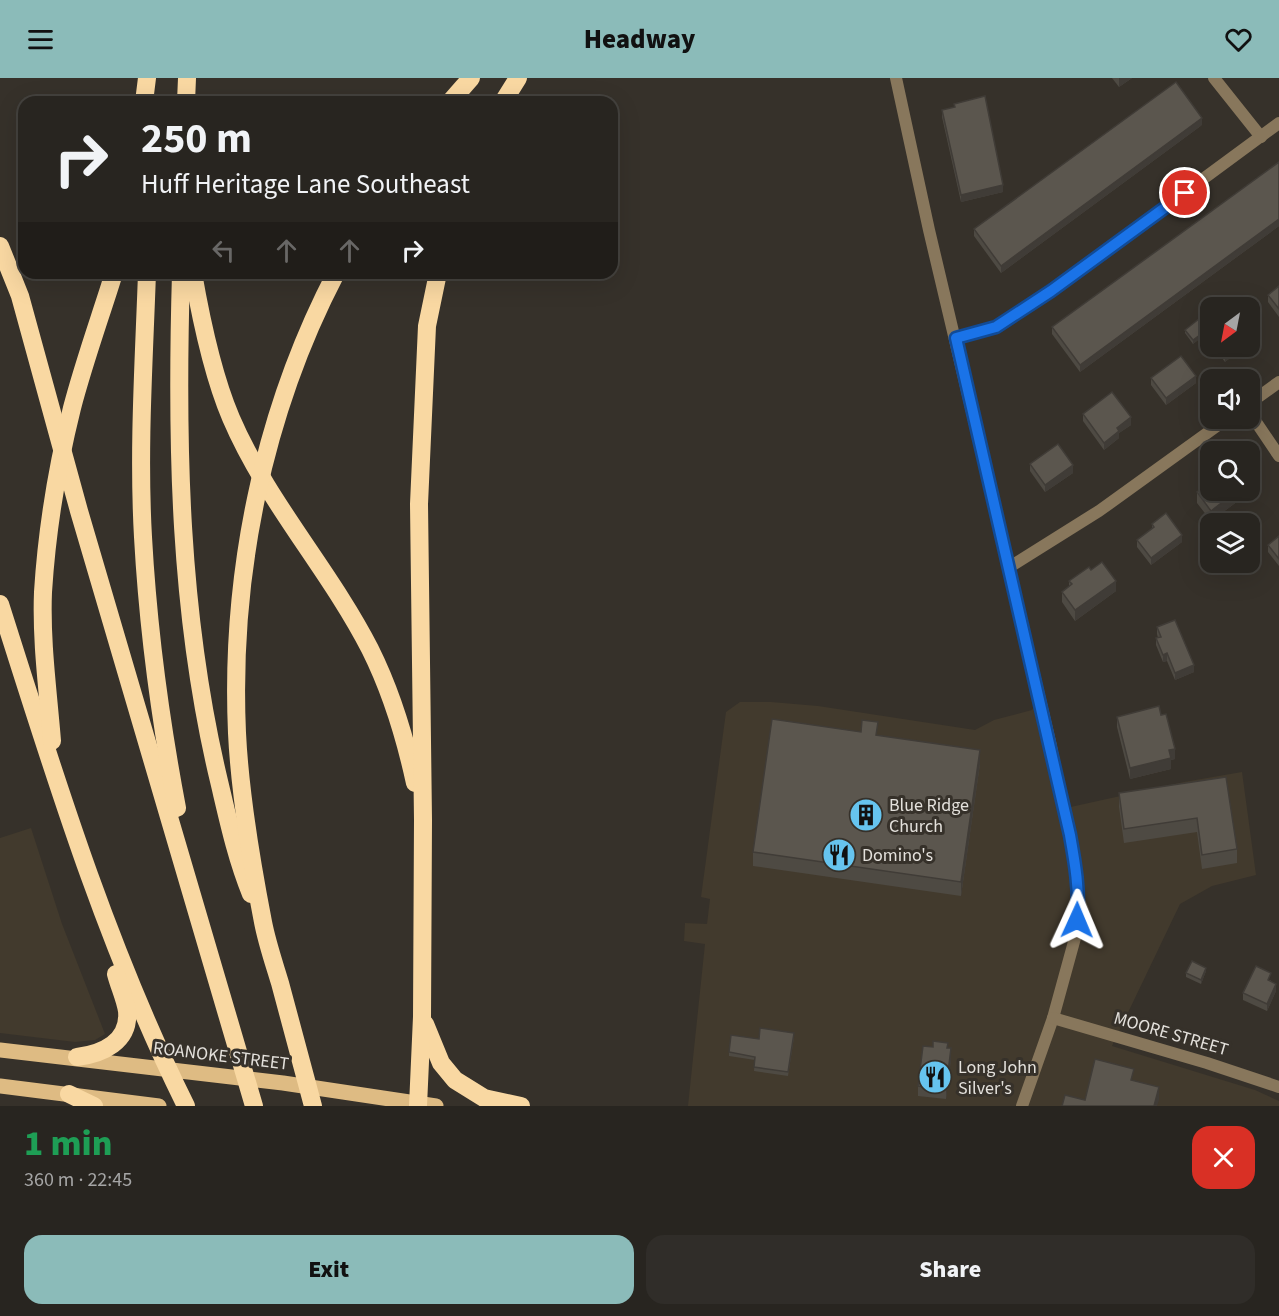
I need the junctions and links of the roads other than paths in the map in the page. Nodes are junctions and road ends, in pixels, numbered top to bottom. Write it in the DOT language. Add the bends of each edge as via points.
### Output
graph roads {
  1 [pos="148,78"];
  2 [pos="187,78"];
  3 [pos="471,78"];
  4 [pos="518,78"];
  5 [pos="896,78"];
  6 [pos="1214,78"];
  7 [pos="146,96"];
  8 [pos="186,96"];
  9 [pos="455,96"];
  10 [pos="507,96"];
  11 [pos="1279,123"];
  12 [pos="1261,137"];
  13 [pos="0,246"];
  14 [pos="112,279"];
  15 [pos="147,279"];
  16 [pos="181,279"];
  17 [pos="194,279"];
  18 [pos="333,279"];
  19 [pos="437,279"];
  20 [pos="956,338"];
  21 [pos="1279,382"];
  22 [pos="1260,396"];
  23 [pos="1260,428"];
  24 [pos="1213,429"];
  25 [pos="1279,456"];
  26 [pos="1008,568"];
  27 [pos="0,604"];
  28 [pos="55,770"];
  29 [pos="423,820"];
  30 [pos="195,904"];
  31 [pos="263,924"];
  32 [pos="116,948"];
  33 [pos="423,1017"];
  34 [pos="1053,1018"];
  35 [pos="0,1050"];
  36 [pos="77,1057"];
  37 [pos="167,1068"];
  38 [pos="0,1086"];
  39 [pos="1279,1087"];
  40 [pos="69,1094"];
  41 [pos="418,1104"];
  42 [pos="94,1106"];
  43 [pos="159,1106"];
  44 [pos="186,1106"];
  45 [pos="254,1106"];
  46 [pos="313,1106"];
  47 [pos="436,1106"];
  48 [pos="521,1106"];
  49 [pos="1022,1106"];
  1 -- 7 [label="highway"];
  2 -- 8 [label="highway"];
  3 -- 9 [label="highway"];
  4 -- 10 [label="highway"];
  5 -- 20 [label="street"];
  6 -- 12 [label="street"];
  11 -- 12 [label="street"];
  12 -- 20 [label="street" via="1042,297 996,327"];
  13 -- 30 [label="highway" via="20,296"];
  14 -- 28 [label="highway" via="72,407 47,541 43,651"];
  15 -- 30 [label="highway" via="142,434 150,633 166,749"];
  16 -- 31 [label="highway" via="179,475 195,657 210,744 239,864"];
  17 -- 29 [label="highway" via="215,373 231,418 278,505 371,650 405,735"];
  18 -- 31 [label="highway" via="293,369 269,442 252,516 240,597 237,734"];
  19 -- 29 [label="highway" via="427,326 419,492"];
  20 -- 26 [label="street"];
  21 -- 22 [label="street"];
  23 -- 25 [label="street"];
  24 -- 26 [label="street" via="1099,511"];
  26 -- 34 [label="street" via="1076,868 1079,903 1075,938"];
  27 -- 28 [label="highway"];
  28 -- 32 [label="highway" via="76,843"];
  29 -- 33 [label="highway"];
  30 -- 45 [label="highway"];
  31 -- 46 [label="highway"];
  32 -- 36 [label="highway" via="115,968 126,1010 124,1030 109,1048"];
  32 -- 37 [label="highway"];
  33 -- 41 [label="highway"];
  33 -- 48 [label="highway" via="441,1063 456,1080 484,1098"];
  34 -- 39 [label="street, MOORE STREET"];
  34 -- 49 [label="street"];
  35 -- 36 [label="main road, ROANOKE STREET"];
  36 -- 37 [label="main road, ROANOKE STREET"];
  37 -- 41 [label="main road, ROANOKE STREET"];
  37 -- 44 [label="highway"];
  38 -- 40 [label="main road"];
  40 -- 42 [label="highway"];
  40 -- 43 [label="main road"];
  41 -- 47 [label="main road, ROANOKE STREET"];
}
